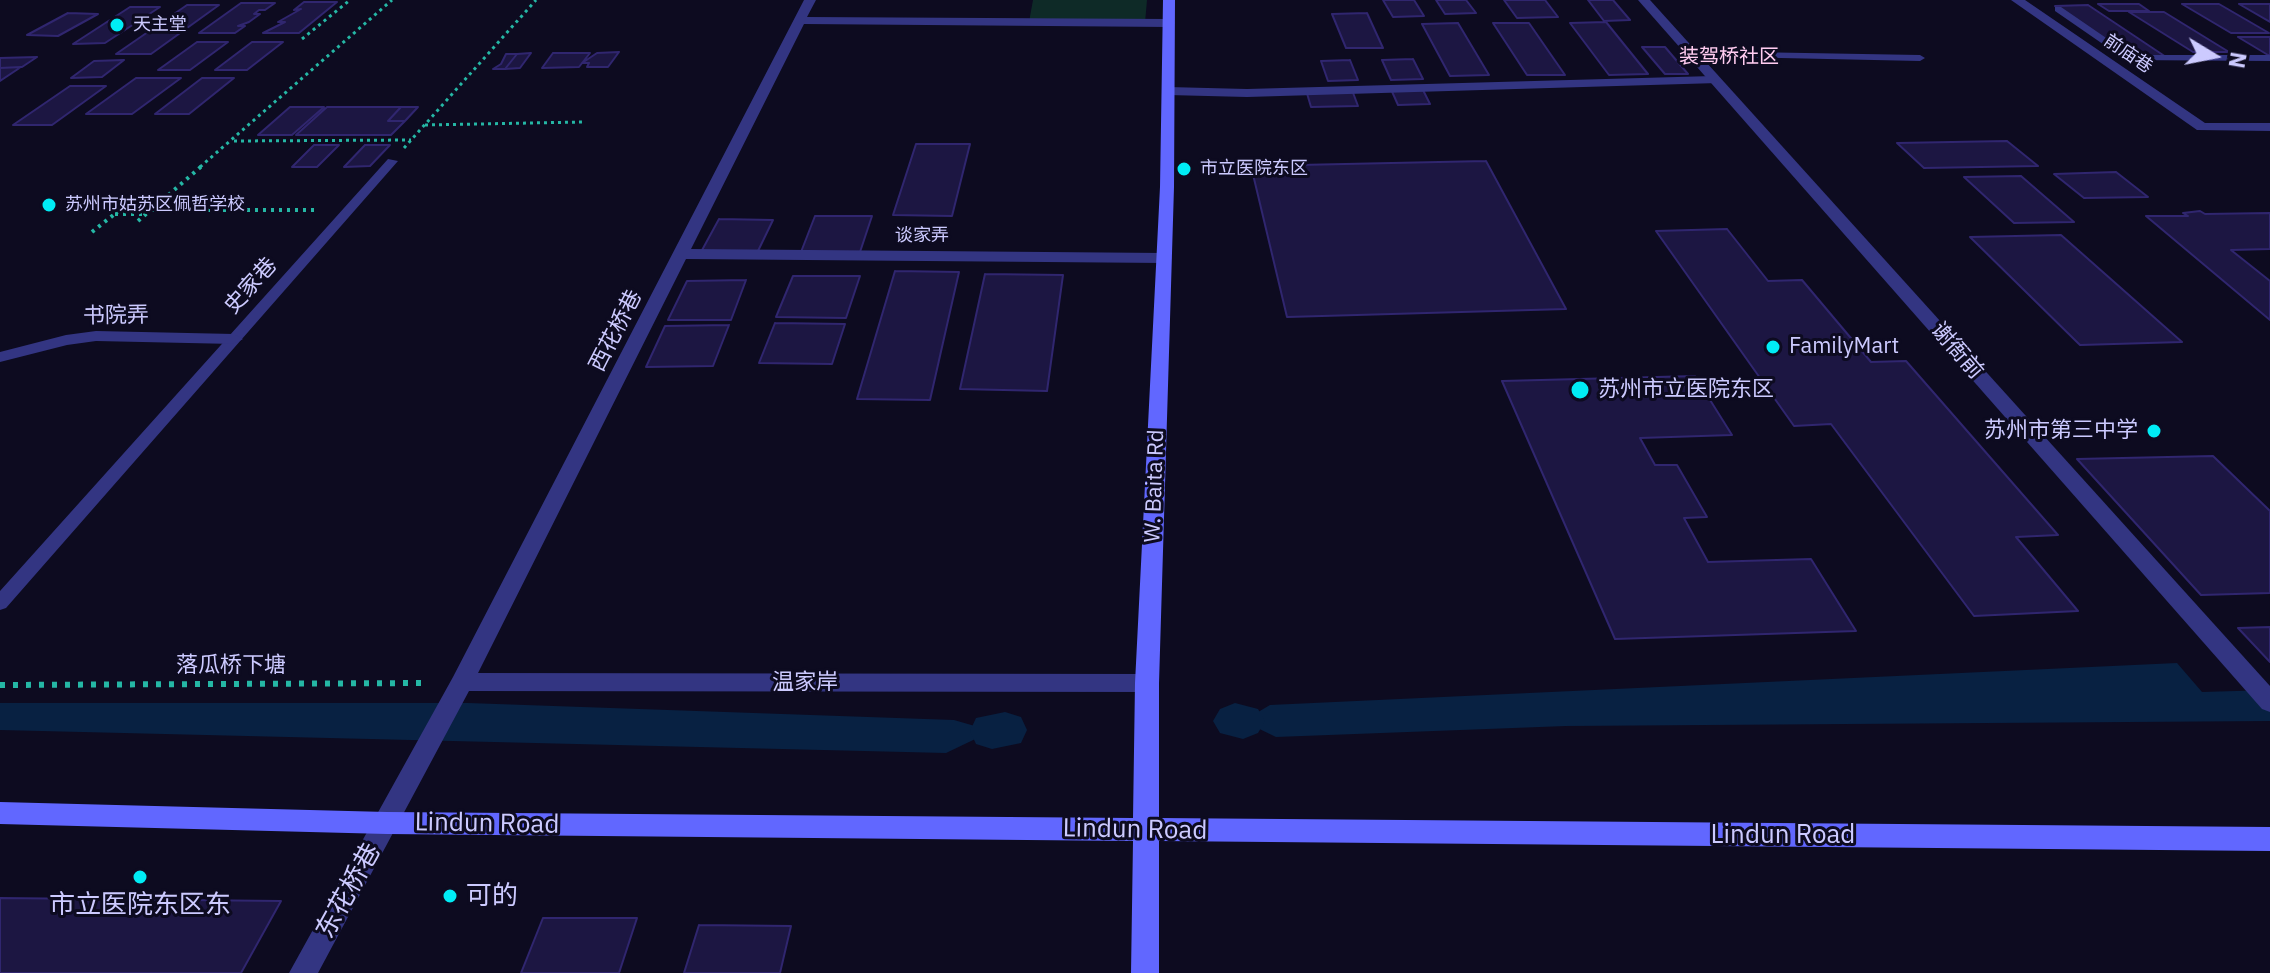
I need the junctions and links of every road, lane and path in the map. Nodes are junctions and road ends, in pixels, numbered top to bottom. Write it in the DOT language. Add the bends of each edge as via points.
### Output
graph roads {
  1 [pos="350,0"];
  2 [pos="392,0"];
  3 [pos="536,0"];
  4 [pos="810,0"];
  5 [pos="1169,0"];
  6 [pos="1644,0"];
  7 [pos="2017,0"];
  8 [pos="2058,9"];
  9 [pos="800,20"];
  10 [pos="1169,23"];
  11 [pos="302,39"];
  12 [pos="1691,54"];
  13 [pos="1920,58"];
  14 [pos="2270,58"];
  15 [pos="1713,80"];
  16 [pos="1168,91"];
  17 [pos="583,122"];
  18 [pos="425,125"];
  19 [pos="2270,127"];
  20 [pos="411,140"];
  21 [pos="233,141"];
  22 [pos="392,161"];
  23 [pos="131,201"];
  24 [pos="349,210"];
  25 [pos="148,212"];
  26 [pos="114,214"];
  27 [pos="138,221"];
  28 [pos="92,232"];
  29 [pos="680,254"];
  30 [pos="1164,258"];
  31 [pos="234,339"];
  32 [pos="0,357"];
  33 [pos="0,603"];
  34 [pos="1147,683"];
  35 [pos="0,685"];
  36 [pos="459,688"];
  37 [pos="2270,702"];
  38 [pos="0,813"];
  39 [pos="387,823"];
  40 [pos="1145,830"];
  41 [pos="2270,839"];
  42 [pos="303,973"];
  43 [pos="1145,973"];
  1 -- 11 [label="path"];
  2 -- 21 [label="path"];
  3 -- 18 [label="path"];
  4 -- 9 [label="street, 西花桥巷"];
  5 -- 10 [label="main road, W. Baita Rd"];
  6 -- 12 [label="street, 谢衙前"];
  7 -- 19 [label="street, 前庙巷" via="2202,127"];
  8 -- 14 [label="lane" via="2129,58"];
  9 -- 10 [label="street"];
  9 -- 29 [label="street, 西花桥巷"];
  10 -- 16 [label="main road, W. Baita Rd"];
  12 -- 13 [label="lane"];
  12 -- 15 [label="street, 谢衙前"];
  15 -- 16 [label="street"];
  15 -- 37 [label="street, 谢衙前"];
  16 -- 30 [label="main road, W. Baita Rd"];
  17 -- 18 [label="path"];
  18 -- 20 [label="path"];
  20 -- 21 [label="path"];
  20 -- 22 [label="path"];
  21 -- 25 [label="path"];
  22 -- 24 [label="lane, 史家巷"];
  23 -- 26 [label="path"];
  24 -- 25 [label="path"];
  24 -- 31 [label="lane, 史家巷"];
  25 -- 26 [label="path"];
  25 -- 27 [label="path"];
  26 -- 28 [label="path"];
  29 -- 30 [label="street, 谈家弄"];
  29 -- 36 [label="street, 西花桥巷"];
  30 -- 34 [label="main road, W. Baita Rd"];
  31 -- 32 [label="street, 书院弄" via="96,336"];
  31 -- 33 [label="lane, 史家巷"];
  34 -- 36 [label="street, 温家岸"];
  34 -- 40 [label="main road, W. Baita Rd"];
  35 -- 36 [label="path, 落瓜桥下塘"];
  36 -- 39 [label="street, 东花桥巷"];
  38 -- 39 [label="main road, Lindun Road"];
  39 -- 40 [label="main road, Lindun Road"];
  39 -- 42 [label="street, 东花桥巷"];
  40 -- 41 [label="main road, Lindun Road"];
  40 -- 43 [label="main road, W. Baita Rd"];
}
